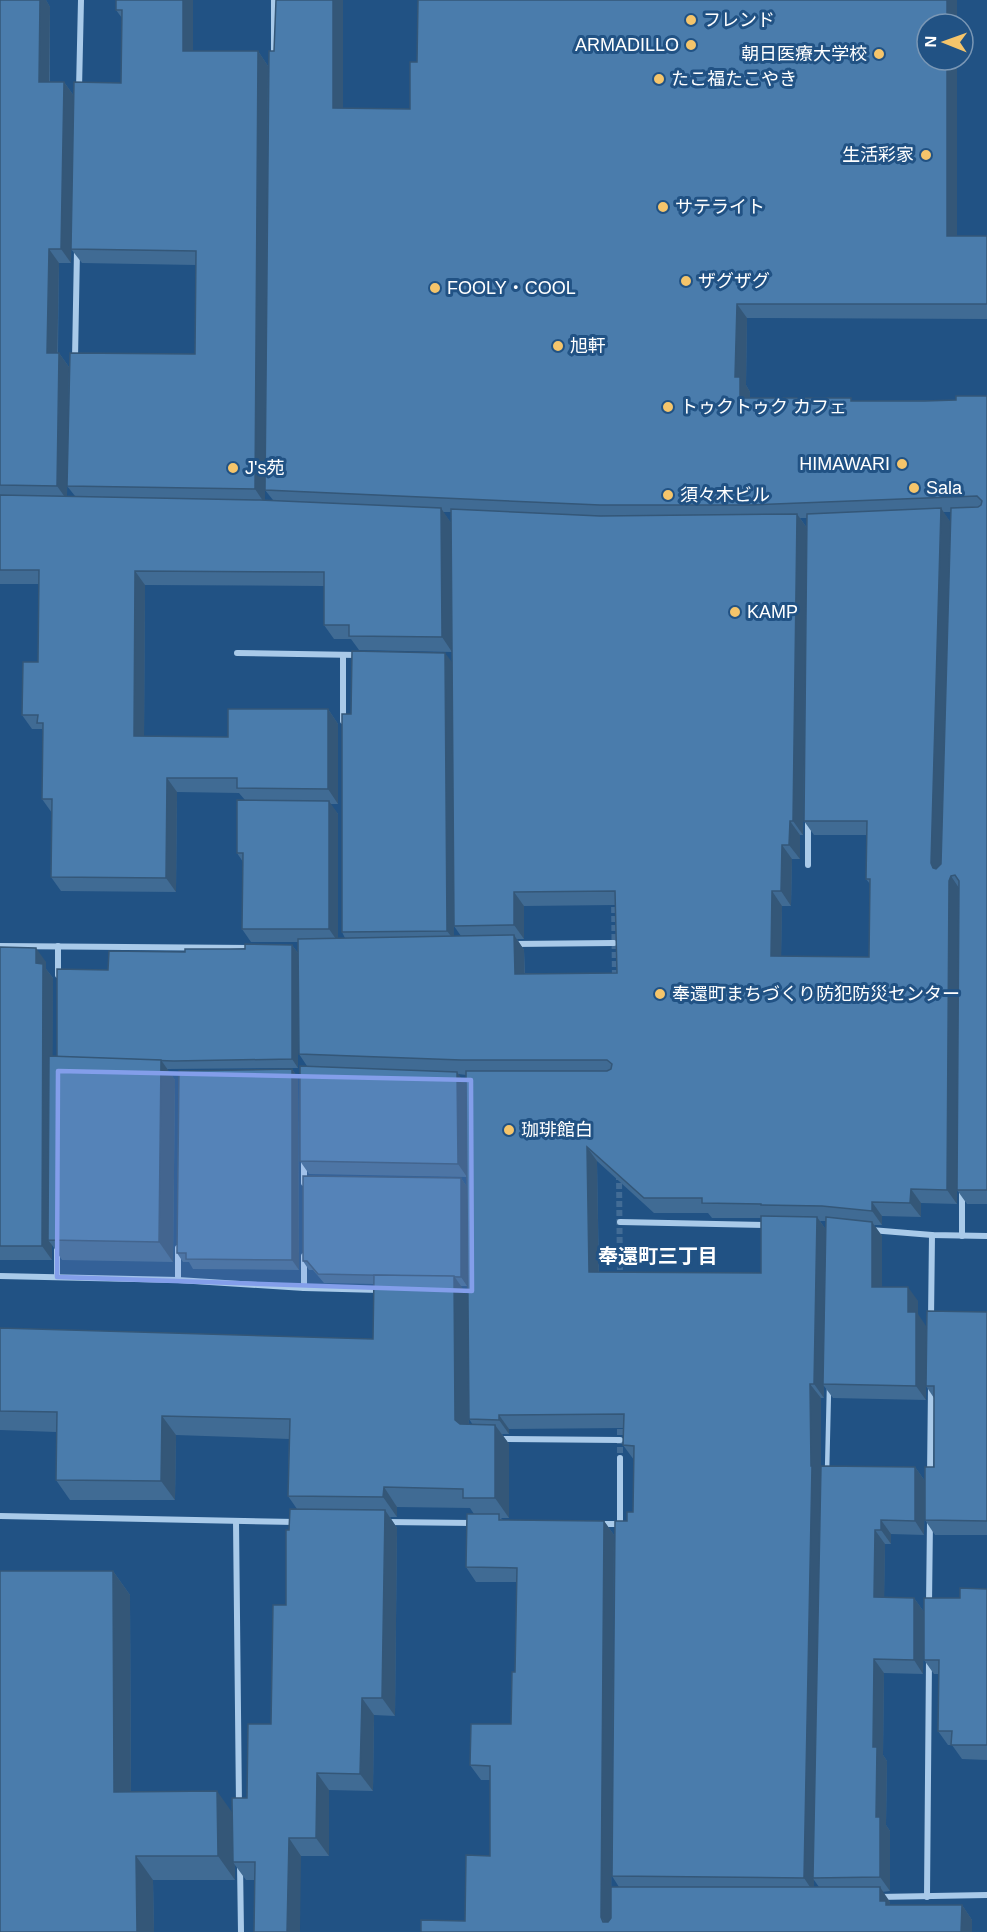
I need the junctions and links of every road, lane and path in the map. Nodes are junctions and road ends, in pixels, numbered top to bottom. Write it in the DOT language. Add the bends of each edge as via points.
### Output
graph roads {
  1 [pos="81,0"];
  2 [pos="274,0"];
  3 [pos="273,71"];
  4 [pos="79,92"];
  5 [pos="77,243"];
  6 [pos="75,372"];
  7 [pos="237,653"];
  8 [pos="343,655"];
  9 [pos="366,655"];
  10 [pos="343,726"];
  11 [pos="808,818"];
  12 [pos="808,865"];
  13 [pos="614,943"];
  14 [pos="506,944"];
  15 [pos="0,946"];
  16 [pos="58,946"];
  17 [pos="256,948"];
  18 [pos="58,980"];
  19 [pos="304,1155"];
  20 [pos="962,1177"];
  21 [pos="304,1179"];
  22 [pos="316,1179"];
  23 [pos="304,1190"];
  24 [pos="620,1222"];
  25 [pos="777,1225"];
  26 [pos="865,1229"];
  27 [pos="932,1235"];
  28 [pos="962,1236"];
  29 [pos="987,1236"];
  30 [pos="57,1243"];
  31 [pos="304,1245"];
  32 [pos="178,1246"];
  33 [pos="0,1276"];
  34 [pos="57,1277"];
  35 [pos="178,1280"];
  36 [pos="304,1288"];
  37 [pos="388,1290"];
  38 [pos="931,1327"];
  39 [pos="829,1382"];
  40 [pos="931,1383"];
  41 [pos="485,1439"];
  42 [pos="620,1440"];
  43 [pos="620,1458"];
  44 [pos="827,1478"];
  45 [pos="930,1486"];
  46 [pos="930,1509"];
  47 [pos="0,1516"];
  48 [pos="236,1521"];
  49 [pos="307,1522"];
  50 [pos="378,1522"];
  51 [pos="486,1523"];
  52 [pos="588,1524"];
  53 [pos="620,1524"];
  54 [pos="620,1535"];
  55 [pos="929,1613"];
  56 [pos="929,1648"];
  57 [pos="239,1813"];
  58 [pos="240,1861"];
  59 [pos="987,1895"];
  60 [pos="873,1897"];
  61 [pos="927,1897"];
  62 [pos="241,1932"];
  1 -- 4 [label="street"];
  2 -- 3 [label="street"];
  5 -- 6 [label="street"];
  7 -- 8 [label="street"];
  8 -- 9 [label="street"];
  8 -- 10 [label="street"];
  11 -- 12 [label="street"];
  13 -- 14 [label="street"];
  15 -- 16 [label="street"];
  16 -- 17 [label="street"];
  16 -- 18 [label="street"];
  19 -- 21 [label="street"];
  20 -- 28 [label="street"];
  21 -- 22 [label="street"];
  21 -- 23 [label="street"];
  24 -- 25 [label="street"];
  26 -- 27 [label="street"];
  27 -- 28 [label="street"];
  27 -- 38 [label="street"];
  28 -- 29 [label="street"];
  30 -- 34 [label="street"];
  31 -- 36 [label="street"];
  32 -- 35 [label="street"];
  33 -- 34 [label="street"];
  34 -- 35 [label="street"];
  35 -- 36 [label="street"];
  36 -- 37 [label="street"];
  39 -- 44 [label="lane"];
  40 -- 45 [label="street"];
  41 -- 42 [label="street"];
  43 -- 53 [label="street"];
  46 -- 55 [label="street"];
  47 -- 48 [label="street"];
  48 -- 49 [label="street"];
  48 -- 57 [label="street"];
  50 -- 51 [label="street"];
  52 -- 53 [label="street"];
  53 -- 54 [label="street"];
  56 -- 61 [label="street"];
  58 -- 62 [label="street"];
  59 -- 61 [label="street"];
  60 -- 61 [label="street"];
}
